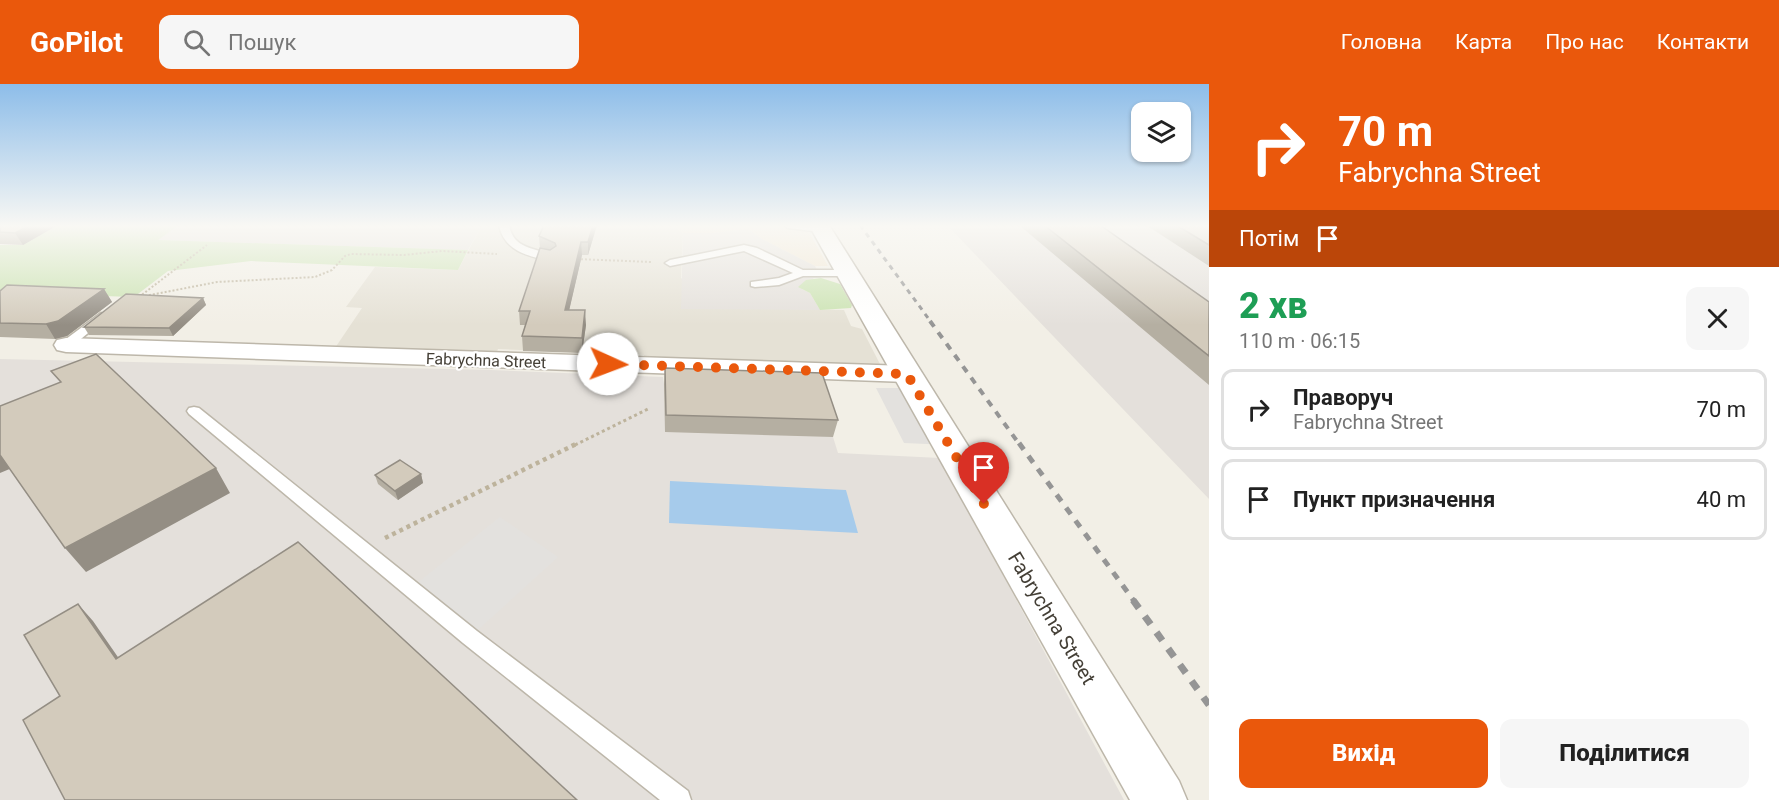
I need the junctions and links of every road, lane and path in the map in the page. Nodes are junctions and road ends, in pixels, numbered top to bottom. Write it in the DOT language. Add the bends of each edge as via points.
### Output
graph roads {
  1 [pos="189,258"];
  2 [pos="343,258"];
  3 [pos="559,258"];
  4 [pos="693,258"];
  5 [pos="771,258"];
  6 [pos="836,258"];
  7 [pos="670,263"];
  8 [pos="801,273"];
  9 [pos="848,273"];
  10 [pos="755,284"];
  11 [pos="139,297"];
  12 [pos="123,300"];
  13 [pos="66,345"];
  14 [pos="907,374"];
  15 [pos="648,409"];
  16 [pos="194,411"];
  17 [pos="364,549"];
  18 [pos="679,800"];
  19 [pos="1160,800"];
  1 -- 11 [label="path"];
  2 -- 11 [label="path" via="332,270 315,277 217,282"];
  3 -- 7 [label="path"];
  4 -- 7 [label="lane"];
  5 -- 8 [label="lane"];
  6 -- 9 [label="street, Fabrychna Street"];
  8 -- 9 [label="lane"];
  8 -- 10 [label="lane" via="784,281"];
  9 -- 14 [label="street, Fabrychna Street"];
  11 -- 12 [label="path"];
  12 -- 13 [label="lane"];
  13 -- 14 [label="street, Fabrychna Street"];
  14 -- 19 [label="street, Fabrychna Street"];
  15 -- 17 [label="path"];
  16 -- 17 [label="lane"];
  17 -- 18 [label="lane"];
}
